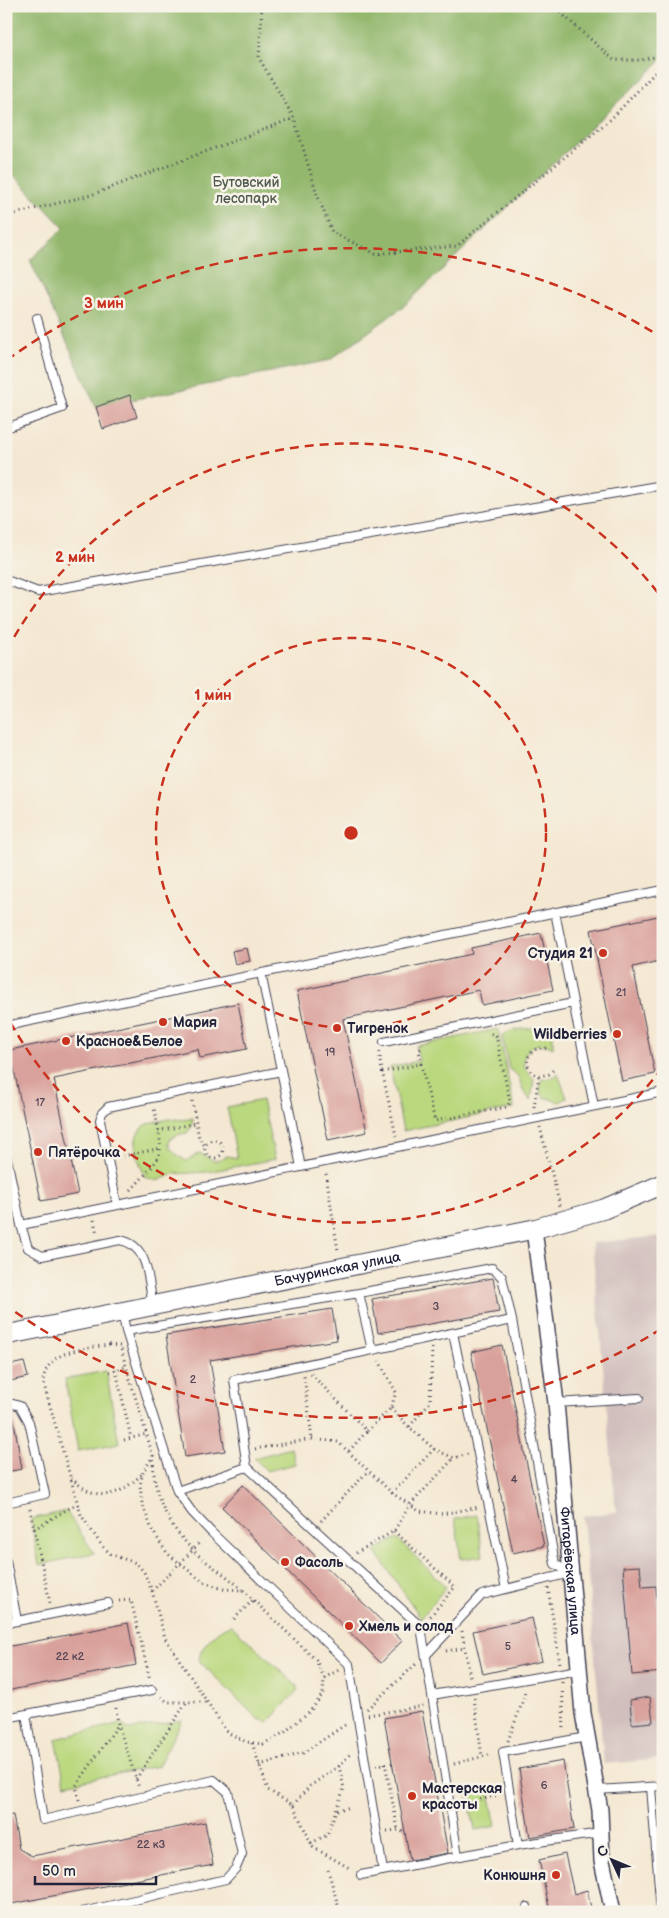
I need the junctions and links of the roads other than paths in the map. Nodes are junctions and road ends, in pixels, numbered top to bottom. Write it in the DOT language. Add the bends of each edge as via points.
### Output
graph roads {
  1 [pos="37,318"];
  2 [pos="6,428"];
  3 [pos="663,485"];
  4 [pos="6,580"];
  5 [pos="663,890"];
  6 [pos="555,912"];
  7 [pos="261,973"];
  8 [pos="573,1003"];
  9 [pos="6,1026"];
  10 [pos="384,1042"];
  11 [pos="281,1072"];
  12 [pos="663,1092"];
  13 [pos="594,1106"];
  14 [pos="6,1154"];
  15 [pos="301,1167"];
  16 [pos="663,1184"];
  17 [pos="117,1205"];
  18 [pos="21,1225"];
  19 [pos="534,1229"];
  20 [pos="359,1293"];
  21 [pos="153,1306"];
  22 [pos="512,1320"];
  23 [pos="124,1322"];
  24 [pos="453,1333"];
  25 [pos="6,1335"];
  26 [pos="372,1350"];
  27 [pos="639,1398"];
  28 [pos="6,1402"];
  29 [pos="556,1403"];
  30 [pos="247,1467"];
  31 [pos="177,1491"];
  32 [pos="6,1504"];
  33 [pos="6,1561"];
  34 [pos="570,1572"];
  35 [pos="506,1589"];
  36 [pos="108,1602"];
  37 [pos="18,1621"];
  38 [pos="6,1623"];
  39 [pos="426,1654"];
  40 [pos="579,1670"];
  41 [pos="152,1690"];
  42 [pos="432,1695"];
  43 [pos="26,1714"];
  44 [pos="6,1718"];
  45 [pos="587,1736"];
  46 [pos="663,1786"];
  47 [pos="651,1787"];
  48 [pos="597,1790"];
  49 [pos="601,1833"];
  50 [pos="518,1845"];
  51 [pos="458,1856"];
  52 [pos="383,1871"];
  53 [pos="361,1875"];
  54 [pos="82,1912"];
  55 [pos="612,1912"];
  56 [pos="662,1912"];
  1 -- 2 [label="lane" via="62,408"];
  3 -- 4 [label="lane" via="38,592"];
  5 -- 6 [label="lane"];
  6 -- 7 [label="lane"];
  6 -- 8 [label="lane"];
  7 -- 9 [label="lane"];
  7 -- 11 [label="lane"];
  8 -- 10 [label="lane"];
  8 -- 13 [label="lane"];
  11 -- 15 [label="lane"];
  11 -- 17 [label="lane" via="108,1107 100,1120"];
  12 -- 13 [label="lane"];
  13 -- 15 [label="lane"];
  14 -- 18 [label="lane"];
  15 -- 17 [label="lane"];
  16 -- 19 [label="street, Бачуринская улица" via="604,1209"];
  17 -- 18 [label="lane"];
  18 -- 21 [label="lane" via="28,1248 42,1256 120,1240 130,1242 143,1255"];
  19 -- 21 [label="street, Бачуринская улица"];
  19 -- 29 [label="street, Фитарёвская улица"];
  20 -- 22 [label="lane" via="492,1268 502,1277"];
  20 -- 23 [label="lane"];
  20 -- 26 [label="lane"];
  21 -- 23 [label="street, Бачуринская улица"];
  22 -- 24 [label="lane"];
  22 -- 34 [label="lane" via="555,1564"];
  23 -- 25 [label="street, Бачуринская улица"];
  23 -- 31 [label="lane"];
  24 -- 26 [label="lane"];
  24 -- 35 [label="lane"];
  26 -- 30 [label="lane" via="234,1380"];
  27 -- 29 [label="lane"];
  28 -- 32 [label="lane" via="20,1406 29,1422 45,1494"];
  29 -- 34 [label="street, Фитарёвская улица"];
  30 -- 31 [label="lane"];
  30 -- 39 [label="lane" via="421,1627"];
  31 -- 52 [label="lane" via="211,1532 349,1664"];
  33 -- 37 [label="lane"];
  34 -- 35 [label="lane"];
  34 -- 40 [label="street, Фитарёвская улица"];
  35 -- 39 [label="lane" via="482,1596"];
  36 -- 37 [label="lane"];
  37 -- 38 [label="lane"];
  39 -- 42 [label="lane"];
  40 -- 42 [label="lane"];
  40 -- 45 [label="street, Фитарёвская улица"];
  41 -- 43 [label="lane"];
  42 -- 51 [label="lane"];
  43 -- 44 [label="lane"];
  43 -- 54 [label="lane" via="43,1820 214,1780 228,1792 242,1854 226,1879"];
  45 -- 48 [label="street, Фитарёвская улица"];
  45 -- 50 [label="lane" via="503,1752"];
  46 -- 47 [label="lane"];
  47 -- 48 [label="lane"];
  47 -- 56 [label="lane"];
  48 -- 49 [label="street, Фитарёвская улица"];
  49 -- 50 [label="lane"];
  49 -- 55 [label="street, Фитарёвская улица" via="602,1861"];
  50 -- 51 [label="lane"];
  51 -- 52 [label="lane"];
  52 -- 53 [label="lane"];
}
